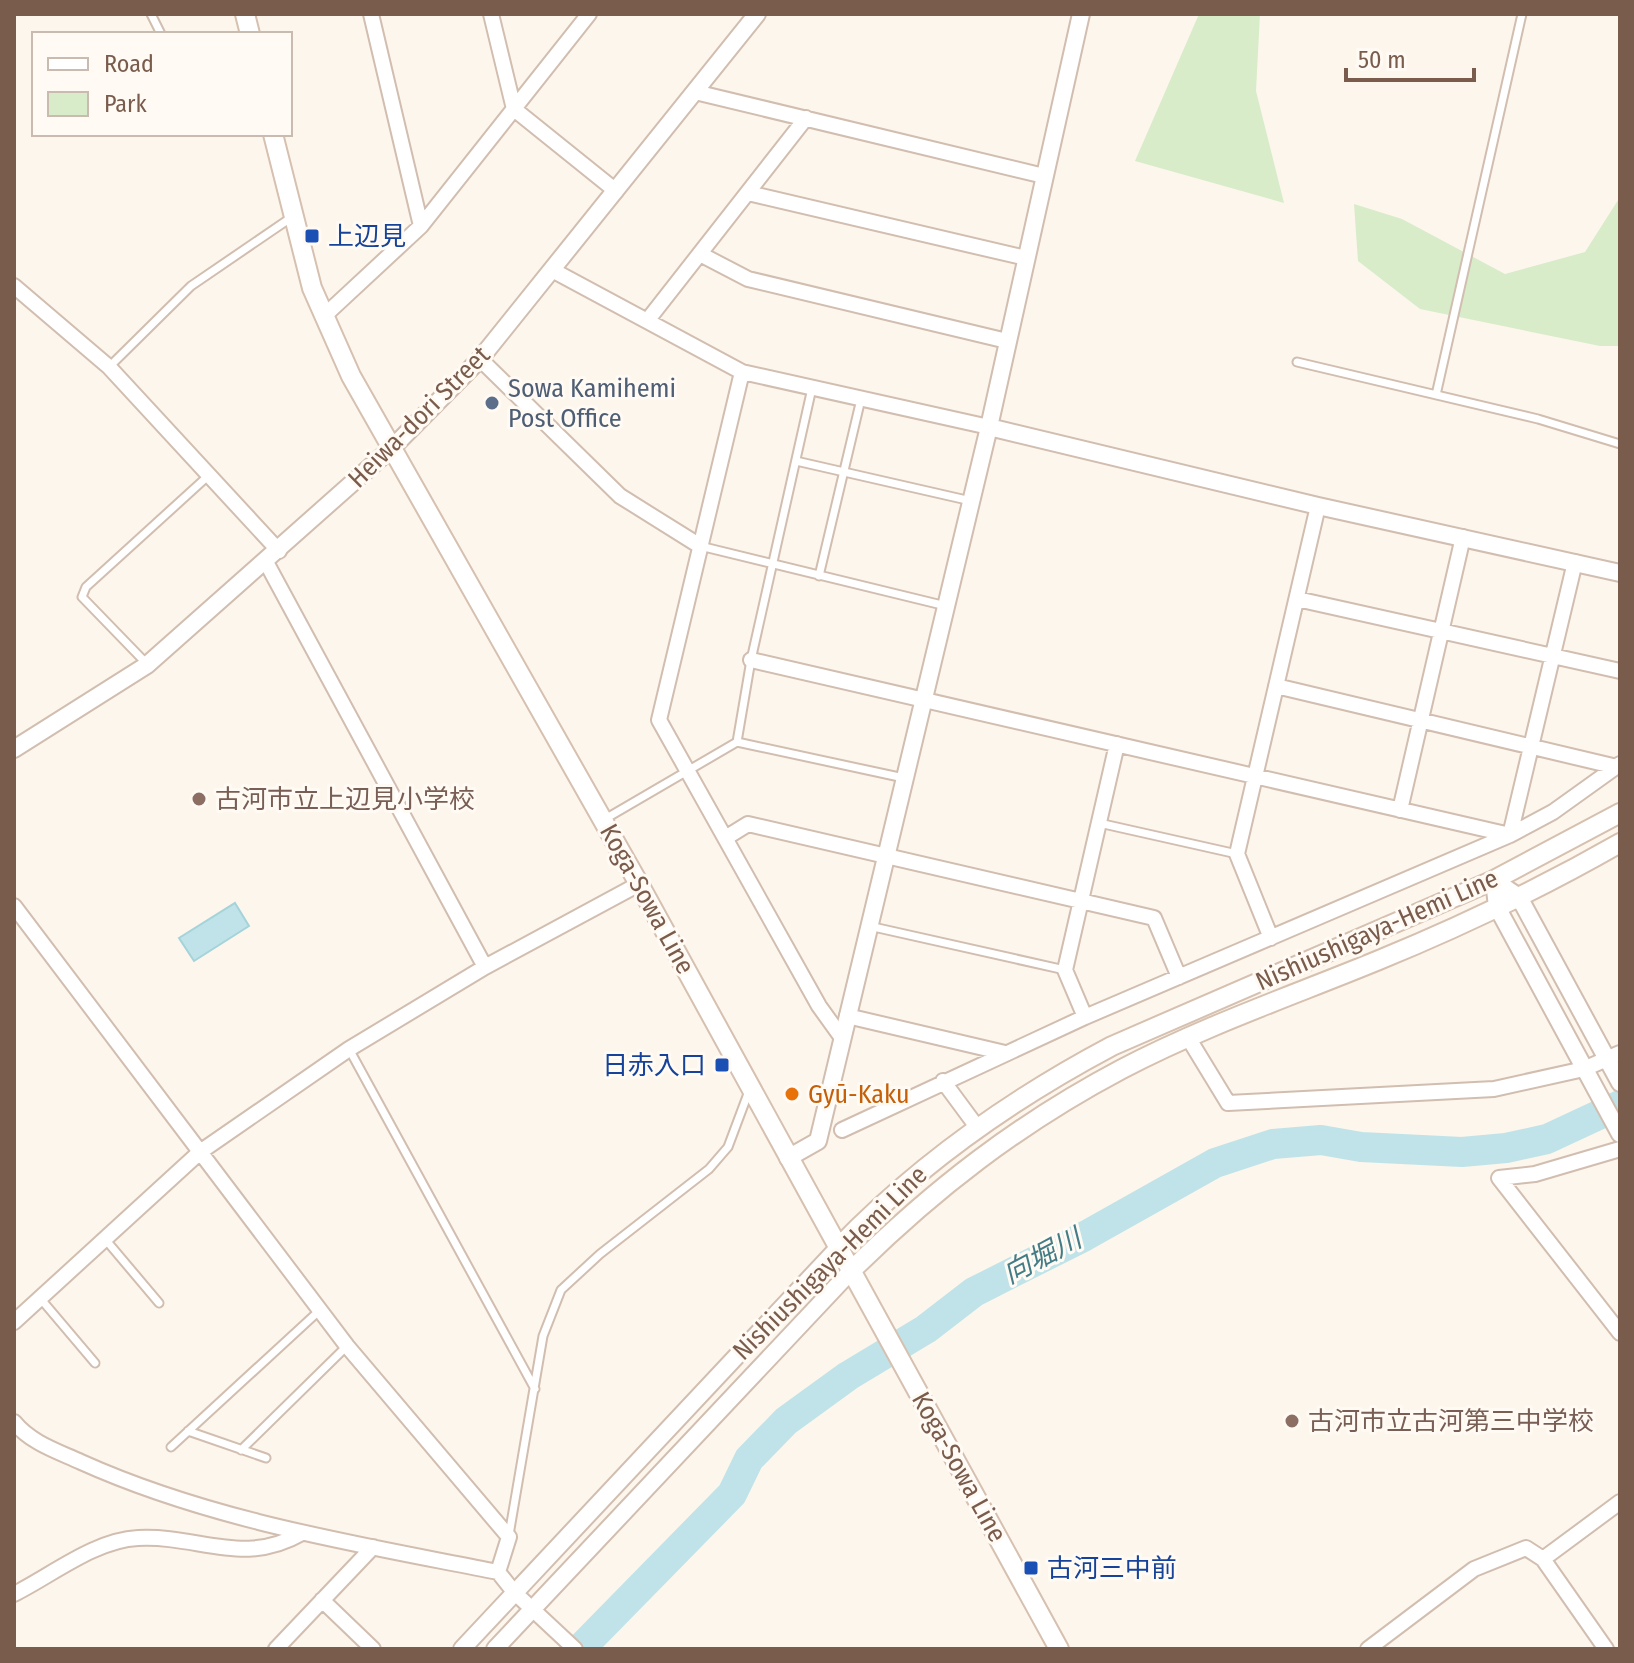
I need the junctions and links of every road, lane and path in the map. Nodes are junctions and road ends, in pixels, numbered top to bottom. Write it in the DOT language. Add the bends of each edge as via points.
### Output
graph roads {
  1 [pos="151,14"];
  2 [pos="371,14"];
  3 [pos="491,14"];
  4 [pos="589,14"];
  5 [pos="757,14"];
  6 [pos="1081,14"];
  7 [pos="1522,14"];
  8 [pos="160,32"];
  9 [pos="695,92"];
  10 [pos="514,109"];
  11 [pos="806,118"];
  12 [pos="273,136"];
  13 [pos="1044,176"];
  14 [pos="616,191"];
  15 [pos="748,193"];
  16 [pos="292,216"];
  17 [pos="421,226"];
  18 [pos="700,254"];
  19 [pos="1026,258"];
  20 [pos="554,271"];
  21 [pos="14,286"];
  22 [pos="323,317"];
  23 [pos="647,321"];
  24 [pos="1007,341"];
  25 [pos="480,359"];
  26 [pos="1297,362"];
  27 [pos="109,367"];
  28 [pos="742,372"];
  29 [pos="813,387"];
  30 [pos="1436,395"];
  31 [pos="861,398"];
  32 [pos="989,427"];
  33 [pos="1620,444"];
  34 [pos="394,446"];
  35 [pos="796,461"];
  36 [pos="844,472"];
  37 [pos="209,476"];
  38 [pos="971,501"];
  39 [pos="1318,506"];
  40 [pos="1463,537"];
  41 [pos="700,546"];
  42 [pos="272,557"];
  43 [pos="1575,562"];
  44 [pos="773,565"];
  45 [pos="1620,573"];
  46 [pos="819,576"];
  47 [pos="1297,599"];
  48 [pos="946,606"];
  49 [pos="1441,631"];
  50 [pos="1553,656"];
  51 [pos="751,660"];
  52 [pos="147,665"];
  53 [pos="1620,671"];
  54 [pos="1276,686"];
  55 [pos="923,700"];
  56 [pos="1421,721"];
  57 [pos="737,742"];
  58 [pos="1117,744"];
  59 [pos="1531,747"];
  60 [pos="14,749"];
  61 [pos="1618,766"];
  62 [pos="688,768"];
  63 [pos="1255,776"];
  64 [pos="904,778"];
  65 [pos="1400,810"];
  66 [pos="1620,813"];
  67 [pos="603,820"];
  68 [pos="1099,823"];
  69 [pos="1510,835"];
  70 [pos="727,837"];
  71 [pos="1620,844"];
  72 [pos="1237,854"];
  73 [pos="885,857"];
  74 [pos="1494,880"];
  75 [pos="639,884"];
  76 [pos="1519,897"];
  77 [pos="1080,899"];
  78 [pos="14,906"];
  79 [pos="1497,907"];
  80 [pos="869,926"];
  81 [pos="1271,938"];
  82 [pos="485,967"];
  83 [pos="1065,970"];
  84 [pos="1179,977"];
  85 [pos="847,1016"];
  86 [pos="1085,1017"];
  87 [pos="842,1038"];
  88 [pos="1189,1039"];
  89 [pos="349,1049"];
  90 [pos="1005,1053"];
  91 [pos="1613,1060"];
  92 [pos="1586,1072"];
  93 [pos="943,1081"];
  94 [pos="1620,1083"];
  95 [pos="750,1089"];
  96 [pos="977,1127"];
  97 [pos="842,1130"];
  98 [pos="1620,1134"];
  99 [pos="1620,1149"];
  100 [pos="200,1152"];
  101 [pos="788,1158"];
  102 [pos="105,1239"];
  103 [pos="838,1248"];
  104 [pos="851,1271"];
  105 [pos="40,1298"];
  106 [pos="159,1303"];
  107 [pos="320,1310"];
  108 [pos="14,1322"];
  109 [pos="1620,1333"];
  110 [pos="347,1346"];
  111 [pos="95,1363"];
  112 [pos="536,1391"];
  113 [pos="14,1422"];
  114 [pos="188,1431"];
  115 [pos="171,1447"];
  116 [pos="241,1450"];
  117 [pos="266,1458"];
  118 [pos="1619,1504"];
  119 [pos="302,1533"];
  120 [pos="509,1537"];
  121 [pos="373,1547"];
  122 [pos="1543,1559"];
  123 [pos="498,1572"];
  124 [pos="15,1591"];
  125 [pos="514,1592"];
  126 [pos="322,1600"];
  127 [pos="532,1609"];
  128 [pos="276,1649"];
  129 [pos="373,1649"];
  130 [pos="462,1649"];
  131 [pos="495,1649"];
  132 [pos="575,1649"];
  133 [pos="1059,1649"];
  134 [pos="1368,1649"];
  135 [pos="1606,1649"];
  1 -- 8 [label="lane"];
  2 -- 17 [label="street"];
  3 -- 10 [label="street"];
  4 -- 10 [label="street"];
  5 -- 9 [label="street, Heiwa-dori Street"];
  6 -- 13 [label="street"];
  7 -- 30 [label="lane"];
  9 -- 11 [label="street"];
  9 -- 14 [label="street, Heiwa-dori Street"];
  10 -- 14 [label="street"];
  10 -- 17 [label="street"];
  11 -- 13 [label="street"];
  11 -- 15 [label="street"];
  12 -- 16 [label="main road, Koga-Sowa Line"];
  13 -- 19 [label="street"];
  14 -- 20 [label="street, Heiwa-dori Street"];
  15 -- 18 [label="street"];
  15 -- 19 [label="street"];
  16 -- 22 [label="main road, Koga-Sowa Line"];
  16 -- 27 [label="lane" via="191,286"];
  17 -- 22 [label="street"];
  18 -- 23 [label="street"];
  18 -- 24 [label="street" via="748,279"];
  19 -- 24 [label="street"];
  20 -- 23 [label="street"];
  20 -- 25 [label="street, Heiwa-dori Street"];
  21 -- 27 [label="street"];
  22 -- 34 [label="main road, Koga-Sowa Line"];
  23 -- 28 [label="street"];
  24 -- 32 [label="street"];
  25 -- 34 [label="street, Heiwa-dori Street"];
  25 -- 41 [label="street" via="620,496"];
  26 -- 30 [label="lane"];
  27 -- 37 [label="street"];
  28 -- 29 [label="street"];
  28 -- 41 [label="street"];
  29 -- 31 [label="street"];
  29 -- 35 [label="lane"];
  30 -- 33 [label="lane"];
  31 -- 32 [label="street"];
  31 -- 36 [label="lane"];
  32 -- 38 [label="street"];
  32 -- 39 [label="street"];
  34 -- 42 [label="street, Heiwa-dori Street"];
  34 -- 67 [label="main road, Koga-Sowa Line"];
  35 -- 36 [label="lane"];
  35 -- 44 [label="lane"];
  36 -- 38 [label="lane"];
  36 -- 46 [label="lane"];
  37 -- 42 [label="street"];
  37 -- 52 [label="lane" via="86,587 82,597"];
  38 -- 48 [label="street"];
  39 -- 40 [label="street"];
  39 -- 47 [label="street"];
  40 -- 43 [label="street"];
  40 -- 49 [label="street"];
  41 -- 44 [label="lane"];
  41 -- 62 [label="street" via="659,720"];
  42 -- 52 [label="street, Heiwa-dori Street"];
  42 -- 82 [label="street"];
  43 -- 45 [label="street"];
  43 -- 50 [label="street"];
  44 -- 46 [label="lane"];
  44 -- 51 [label="lane"];
  46 -- 48 [label="lane"];
  47 -- 49 [label="street"];
  47 -- 54 [label="street"];
  48 -- 55 [label="street"];
  49 -- 50 [label="street"];
  49 -- 56 [label="street"];
  50 -- 53 [label="street"];
  50 -- 59 [label="street"];
  51 -- 55 [label="street"];
  51 -- 57 [label="lane"];
  52 -- 60 [label="street, Heiwa-dori Street"];
  54 -- 56 [label="street"];
  54 -- 63 [label="street"];
  55 -- 58 [label="street"];
  55 -- 64 [label="street"];
  56 -- 59 [label="street"];
  56 -- 65 [label="street"];
  57 -- 62 [label="lane"];
  57 -- 64 [label="lane"];
  58 -- 63 [label="street"];
  58 -- 68 [label="street"];
  59 -- 61 [label="street"];
  59 -- 69 [label="street"];
  61 -- 69 [label="street"];
  62 -- 67 [label="lane"];
  62 -- 70 [label="street"];
  63 -- 65 [label="street"];
  63 -- 72 [label="street"];
  64 -- 73 [label="street"];
  65 -- 69 [label="street"];
  66 -- 74 [label="main road, Nishiushigaya-Hemi Line"];
  67 -- 75 [label="main road, Koga-Sowa Line"];
  68 -- 72 [label="lane"];
  68 -- 77 [label="street"];
  69 -- 81 [label="street"];
  70 -- 73 [label="street" via="748,824"];
  70 -- 87 [label="street" via="819,1006"];
  71 -- 76 [label="main road, Nishiushigaya-Hemi Line"];
  72 -- 81 [label="street"];
  73 -- 77 [label="street"];
  73 -- 80 [label="street"];
  74 -- 76 [label="street"];
  74 -- 79 [label="street"];
  74 -- 96 [label="main road, Nishiushigaya-Hemi Line" via="1112,1046"];
  75 -- 82 [label="street"];
  75 -- 95 [label="main road, Koga-Sowa Line"];
  76 -- 79 [label="main road, Nishiushigaya-Hemi Line"];
  76 -- 91 [label="street"];
  77 -- 83 [label="street"];
  77 -- 84 [label="street" via="1154,918"];
  78 -- 100 [label="street"];
  79 -- 88 [label="main road, Nishiushigaya-Hemi Line"];
  79 -- 92 [label="street"];
  80 -- 83 [label="lane"];
  80 -- 85 [label="street"];
  81 -- 84 [label="street"];
  82 -- 89 [label="street"];
  83 -- 86 [label="street"];
  84 -- 86 [label="street"];
  85 -- 87 [label="street"];
  85 -- 90 [label="street"];
  86 -- 90 [label="street"];
  87 -- 101 [label="street" via="818,1141"];
  88 -- 92 [label="street" via="1228,1103 1494,1089"];
  88 -- 104 [label="main road, Nishiushigaya-Hemi Line" via="1101,1080 1007,1138 914,1209"];
  89 -- 100 [label="street"];
  89 -- 112 [label="lane"];
  90 -- 93 [label="street"];
  91 -- 92 [label="street"];
  91 -- 94 [label="street"];
  92 -- 98 [label="street"];
  93 -- 96 [label="street"];
  93 -- 97 [label="street"];
  95 -- 101 [label="main road, Koga-Sowa Line"];
  95 -- 112 [label="lane" via="728,1147 709,1169 561,1290 543,1336"];
  96 -- 103 [label="main road, Nishiushigaya-Hemi Line" via="898,1189"];
  99 -- 109 [label="street" via="1535,1174 1499,1178"];
  100 -- 102 [label="street"];
  100 -- 107 [label="street"];
  101 -- 103 [label="main road, Koga-Sowa Line"];
  102 -- 105 [label="street"];
  102 -- 106 [label="lane"];
  103 -- 104 [label="main road, Koga-Sowa Line"];
  103 -- 125 [label="street, Nishiushigaya-Hemi Line"];
  104 -- 127 [label="street, Nishiushigaya-Hemi Line"];
  104 -- 133 [label="main road, Koga-Sowa Line"];
  105 -- 108 [label="street"];
  105 -- 111 [label="lane"];
  107 -- 110 [label="street"];
  107 -- 114 [label="lane"];
  110 -- 116 [label="lane"];
  110 -- 120 [label="street"];
  112 -- 120 [label="lane"];
  113 -- 119 [label="street" via="40,1444 138,1488"];
  114 -- 115 [label="lane"];
  114 -- 116 [label="lane"];
  116 -- 117 [label="lane"];
  118 -- 122 [label="street"];
  119 -- 121 [label="street"];
  119 -- 124 [label="street" via="259,1551 137,1538 92,1553"];
  120 -- 123 [label="street"];
  121 -- 123 [label="street"];
  121 -- 126 [label="street"];
  122 -- 134 [label="street" via="1526,1548 1474,1569"];
  122 -- 135 [label="street"];
  123 -- 125 [label="street"];
  125 -- 127 [label="street"];
  125 -- 130 [label="street, Nishiushigaya-Hemi Line"];
  126 -- 128 [label="street"];
  126 -- 129 [label="street"];
  127 -- 131 [label="street, Nishiushigaya-Hemi Line"];
  127 -- 132 [label="street"];
}
